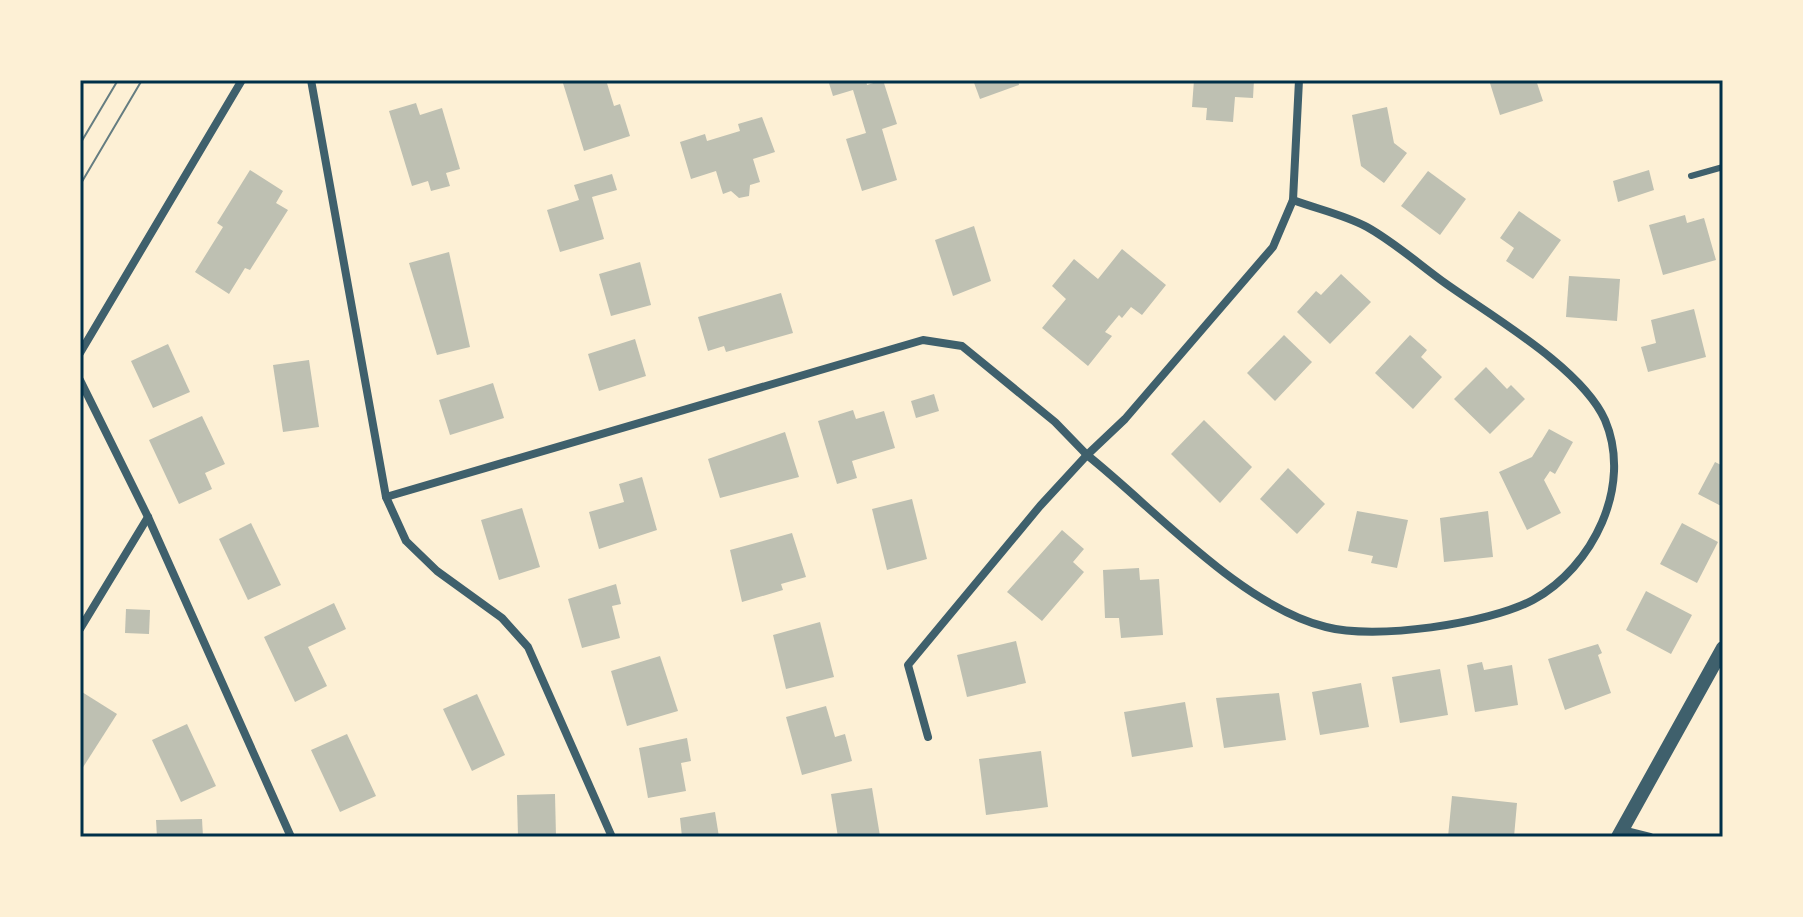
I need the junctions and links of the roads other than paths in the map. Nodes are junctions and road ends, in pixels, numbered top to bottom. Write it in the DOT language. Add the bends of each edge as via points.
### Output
graph roads {
  1 [pos="242,80"];
  2 [pos="311,80"];
  3 [pos="1299,80"];
  4 [pos="1723,167"];
  5 [pos="1691,176"];
  6 [pos="1293,200"];
  7 [pos="80,353"];
  8 [pos="80,380"];
  9 [pos="1087,455"];
  10 [pos="386,497"];
  11 [pos="148,517"];
  12 [pos="80,629"];
  13 [pos="1723,648"];
  14 [pos="928,737"];
  15 [pos="1620,834"];
  16 [pos="291,837"];
  17 [pos="612,837"];
  18 [pos="1650,837"];
  1 -- 7 [label="street"];
  2 -- 10 [label="street"];
  3 -- 6 [label="street"];
  4 -- 5 [label="lane"];
  6 -- 9 [label="street" via="1273,247 1125,419"];
  6 -- 9 [label="street" via="1366,226 1523,337 1573,378 1604,419 1614,456 1613,498 1571,571 1533,600 1487,618 1376,633 1326,627 1277,607 1212,563"];
  8 -- 11 [label="street"];
  9 -- 10 [label="street" via="962,346 923,340"];
  9 -- 14 [label="street" via="908,665"];
  10 -- 17 [label="street" via="406,541 437,571 502,618 528,647"];
  11 -- 12 [label="street"];
  11 -- 16 [label="street"];
  13 -- 15 [label="street"];
  15 -- 18 [label="street"];
}
